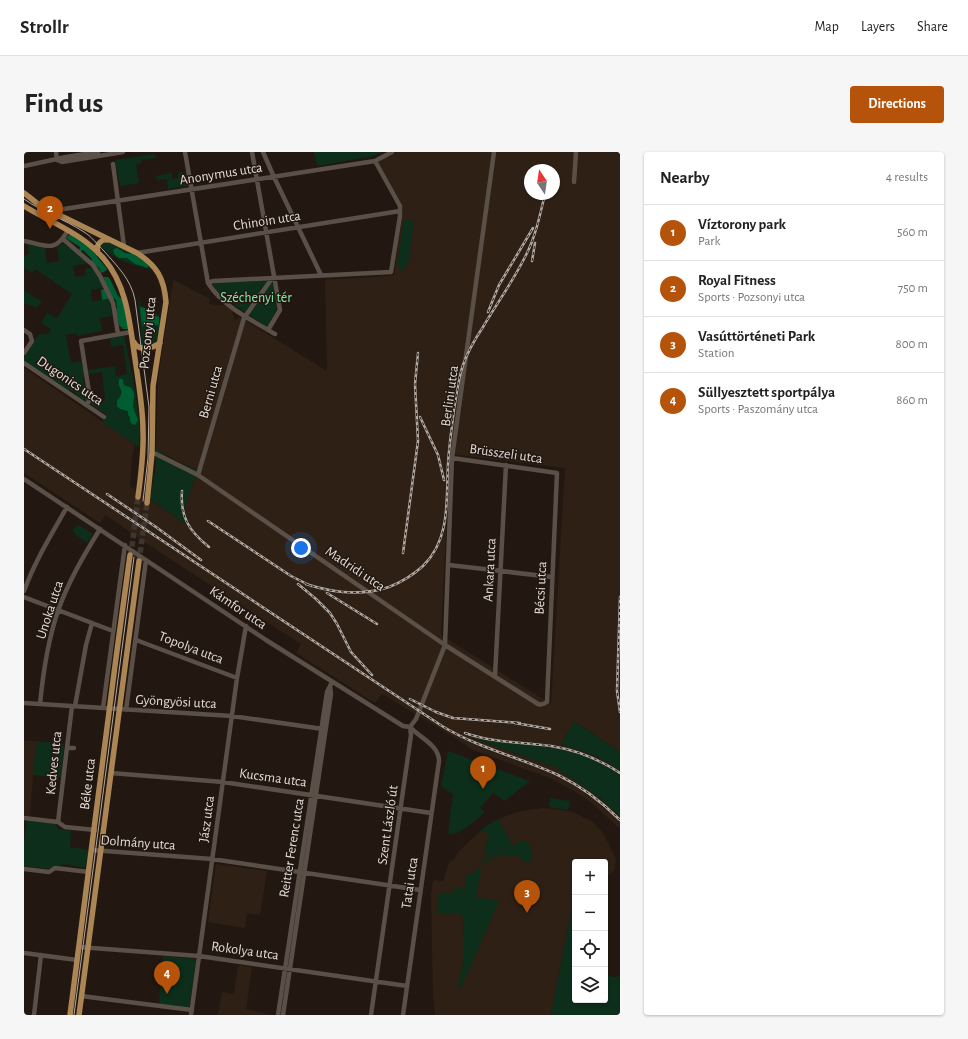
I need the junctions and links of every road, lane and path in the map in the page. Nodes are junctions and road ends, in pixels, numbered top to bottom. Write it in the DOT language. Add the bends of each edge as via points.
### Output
graph roads {
  1 [pos="56,152"];
  2 [pos="98,152"];
  3 [pos="123,152"];
  4 [pos="185,152"];
  5 [pos="252,152"];
  6 [pos="263,152"];
  7 [pos="392,152"];
  8 [pos="494,152"];
  9 [pos="576,152"];
  10 [pos="57,160"];
  11 [pos="375,161"];
  12 [pos="113,164"];
  13 [pos="25,166"];
  14 [pos="274,177"];
  15 [pos="257,180"];
  16 [pos="574,182"];
  17 [pos="191,190"];
  18 [pos="24,193"];
  19 [pos="118,201"];
  20 [pos="24,206"];
  21 [pos="51,211"];
  22 [pos="400,211"];
  23 [pos="299,227"];
  24 [pos="68,230"];
  25 [pos="266,232"];
  26 [pos="63,239"];
  27 [pos="24,241"];
  28 [pos="112,241"];
  29 [pos="201,242"];
  30 [pos="124,246"];
  31 [pos="136,253"];
  32 [pos="99,254"];
  33 [pos="321,275"];
  34 [pos="273,277"];
  35 [pos="208,283"];
  36 [pos="245,316"];
  37 [pos="24,330"];
  38 [pos="268,330"];
  39 [pos="131,332"];
  40 [pos="118,334"];
  41 [pos="275,334"];
  42 [pos="160,343"];
  43 [pos="24,353"];
  44 [pos="24,363"];
  45 [pos="86,405"];
  46 [pos="104,417"];
  47 [pos="152,453"];
  48 [pos="452,458"];
  49 [pos="506,465"];
  50 [pos="557,473"];
  51 [pos="198,475"];
  52 [pos="25,481"];
  53 [pos="138,497"];
  54 [pos="147,503"];
  55 [pos="67,507"];
  56 [pos="100,529"];
  57 [pos="125,545"];
  58 [pos="130,555"];
  59 [pos="146,560"];
  60 [pos="139,561"];
  61 [pos="449,565"];
  62 [pos="501,571"];
  63 [pos="552,577"];
  64 [pos="24,591"];
  65 [pos="24,598"];
  66 [pos="58,611"];
  67 [pos="92,623"];
  68 [pos="246,626"];
  69 [pos="113,631"];
  70 [pos="136,640"];
  71 [pos="445,645"];
  72 [pos="495,676"];
  73 [pos="237,678"];
  74 [pos="331,684"];
  75 [pos="24,703"];
  76 [pos="545,703"];
  77 [pos="40,704"];
  78 [pos="74,706"];
  79 [pos="103,708"];
  80 [pos="110,708"];
  81 [pos="119,709"];
  82 [pos="126,710"];
  83 [pos="232,716"];
  84 [pos="410,727"];
  85 [pos="323,729"];
  86 [pos="67,748"];
  87 [pos="74,748"];
  88 [pos="438,754"];
  89 [pos="111,773"];
  90 [pos="223,782"];
  91 [pos="313,795"];
  92 [pos="402,809"];
  93 [pos="431,813"];
  94 [pos="24,818"];
  95 [pos="58,822"];
  96 [pos="95,830"];
  97 [pos="92,850"];
  98 [pos="100,851"];
  99 [pos="212,859"];
  100 [pos="24,869"];
  101 [pos="89,872"];
  102 [pos="301,873"];
  103 [pos="391,886"];
  104 [pos="420,890"];
  105 [pos="79,947"];
  106 [pos="88,948"];
  107 [pos="24,953"];
  108 [pos="41,955"];
  109 [pos="199,956"];
  110 [pos="77,960"];
  111 [pos="287,968"];
  112 [pos="376,982"];
  113 [pos="407,986"];
  114 [pos="81,996"];
  115 [pos="192,1013"];
  116 [pos="34,1015"];
  117 [pos="70,1015"];
  118 [pos="79,1015"];
  119 [pos="278,1015"];
  120 [pos="283,1015"];
  121 [pos="371,1015"];
  122 [pos="403,1015"];
  1 -- 10 [label="street"];
  2 -- 10 [label="street"];
  3 -- 10 [label="street" via="62,162"];
  4 -- 17 [label="street"];
  5 -- 15 [label="street"];
  6 -- 14 [label="street"];
  7 -- 11 [label="street, Anonymus utca"];
  8 -- 48 [label="street, Berlini utca"];
  9 -- 16 [label="street"];
  10 -- 13 [label="street"];
  11 -- 14 [label="street, Anonymus utca"];
  11 -- 22 [label="street" via="400,206"];
  12 -- 19 [label="street"];
  14 -- 15 [label="street, Anonymus utca"];
  14 -- 23 [label="street"];
  15 -- 17 [label="street, Anonymus utca"];
  15 -- 25 [label="street"];
  17 -- 19 [label="street, Anonymus utca"];
  17 -- 29 [label="street"];
  18 -- 21 [label="main road, Pozsonyi utca"];
  19 -- 21 [label="street, Anonymus utca"];
  19 -- 30 [label="street"];
  20 -- 24 [label="main road, Pozsonyi utca"];
  21 -- 28 [label="main road, Pozsonyi utca"];
  22 -- 23 [label="street, Chinoin utca"];
  22 -- 33 [label="street" via="391,272"];
  23 -- 25 [label="street, Chinoin utca"];
  23 -- 33 [label="street"];
  24 -- 26 [label="street"];
  24 -- 32 [label="main road, Pozsonyi utca"];
  25 -- 29 [label="street, Chinoin utca"];
  25 -- 34 [label="street"];
  26 -- 27 [label="street" via="53,246 45,247"];
  26 -- 40 [label="street" via="93,265 100,276 112,302"];
  28 -- 30 [label="main road, Pozsonyi utca"];
  28 -- 32 [label="main road" via="99,242"];
  29 -- 31 [label="street, Chinoin utca"];
  29 -- 35 [label="street"];
  30 -- 31 [label="main road, Pozsonyi utca"];
  31 -- 42 [label="main road, Pozsonyi utca" via="154,266 165,292"];
  32 -- 39 [label="main road, Pozsonyi utca" via="112,269 122,291"];
  33 -- 34 [label="street"];
  34 -- 35 [label="street"];
  34 -- 36 [label="street"];
  34 -- 38 [label="street" via="280,310"];
  35 -- 36 [label="street" via="222,300"];
  36 -- 38 [label="street"];
  36 -- 51 [label="street, Berni utca"];
  37 -- 43 [label="street, Dugonics utca" via="30,334 32,342"];
  38 -- 41 [label="street"];
  39 -- 40 [label="street, Pozsonyi utca"];
  39 -- 42 [label="main road" via="138,348"];
  39 -- 53 [label="main road, Pozsonyi utca" via="142,403 143,442"];
  40 -- 45 [label="street, Pozsonyi utca" via="81,341 89,392 89,401"];
  42 -- 47 [label="main road, Pozsonyi utca" via="154,386"];
  44 -- 45 [label="street, Dugonics utca"];
  45 -- 46 [label="street, Dugonics utca"];
  47 -- 51 [label="street, Madridi utca"];
  47 -- 54 [label="main road"];
  48 -- 49 [label="street, Brüsszeli utca"];
  48 -- 61 [label="street, Berlini utca"];
  49 -- 50 [label="street, Brüsszeli utca"];
  49 -- 62 [label="street, Ankara utca"];
  50 -- 63 [label="street, Bécsi utca"];
  51 -- 71 [label="street, Madridi utca"];
  52 -- 55 [label="street, Kámfor utca"];
  55 -- 56 [label="street, Kámfor utca"];
  55 -- 64 [label="street" via="44,545"];
  56 -- 57 [label="street, Kámfor utca"];
  56 -- 66 [label="street, Unoka utca" via="75,573"];
  57 -- 59 [label="street, Kámfor utca"];
  57 -- 69 [label="street"];
  58 -- 80 [label="main road, Béke utca"];
  59 -- 68 [label="street, Kámfor utca"];
  59 -- 70 [label="street"];
  60 -- 81 [label="main road, Béke utca"];
  61 -- 62 [label="street"];
  61 -- 71 [label="street, Berlini utca"];
  62 -- 63 [label="street"];
  62 -- 72 [label="street, Ankara utca"];
  63 -- 76 [label="street, Bécsi utca"];
  65 -- 66 [label="street"];
  66 -- 67 [label="street"];
  66 -- 77 [label="street, Unoka utca"];
  67 -- 69 [label="street"];
  67 -- 78 [label="street, Kedves utca"];
  68 -- 73 [label="street, Jász utca"];
  68 -- 74 [label="street, Kámfor utca"];
  69 -- 79 [label="street"];
  70 -- 73 [label="street, Topolya utca"];
  70 -- 82 [label="street"];
  71 -- 72 [label="street, Madridi utca"];
  71 -- 84 [label="street, Szent László út" via="415,722"];
  72 -- 76 [label="street, Madridi utca" via="538,704"];
  73 -- 83 [label="street, Jász utca"];
  74 -- 84 [label="street, Kámfor utca" via="403,726"];
  74 -- 85 [label="street, Reitter Ferenc utca"];
  75 -- 77 [label="street, Gyöngyösi utca"];
  77 -- 78 [label="street, Gyöngyösi utca"];
  78 -- 79 [label="street, Gyöngyösi utca"];
  78 -- 86 [label="street, Kedves utca"];
  79 -- 80 [label="street, Gyöngyösi utca"];
  80 -- 81 [label="street, Gyöngyösi utca"];
  80 -- 96 [label="main road, Béke utca"];
  81 -- 82 [label="street, Gyöngyösi utca"];
  81 -- 89 [label="main road, Béke utca"];
  82 -- 83 [label="street, Gyöngyösi utca"];
  83 -- 85 [label="street, Gyöngyösi utca"];
  83 -- 90 [label="street, Jász utca"];
  84 -- 88 [label="street, Kámfor utca" via="435,748"];
  84 -- 92 [label="street, Szent László út"];
  85 -- 91 [label="street, Reitter Ferenc utca"];
  86 -- 87 [label="street"];
  86 -- 95 [label="street, Kedves utca"];
  88 -- 93 [label="street, Tatai utca"];
  89 -- 90 [label="street, Kucsma utca"];
  89 -- 98 [label="main road, Béke utca"];
  90 -- 91 [label="street, Kucsma utca"];
  90 -- 99 [label="street, Jász utca"];
  91 -- 92 [label="street, Kucsma utca"];
  91 -- 102 [label="street, Reitter Ferenc utca"];
  92 -- 93 [label="street, Kucsma utca"];
  92 -- 103 [label="street, Szent László út"];
  93 -- 104 [label="street, Tatai utca"];
  94 -- 95 [label="street"];
  95 -- 96 [label="street" via="65,827"];
  96 -- 97 [label="main road, Béke utca"];
  97 -- 98 [label="street, Dolmány utca"];
  97 -- 101 [label="main road, Béke utca"];
  98 -- 99 [label="street, Dolmány utca"];
  98 -- 106 [label="main road, Béke utca"];
  99 -- 102 [label="street, Dolmány utca"];
  99 -- 109 [label="street, Jász utca"];
  100 -- 101 [label="street" via="49,872 55,868"];
  101 -- 105 [label="main road, Béke utca"];
  102 -- 103 [label="street, Dolmány utca"];
  102 -- 111 [label="street, Reitter Ferenc utca"];
  103 -- 104 [label="street, Dolmány utca"];
  103 -- 112 [label="street, Szent László út"];
  104 -- 113 [label="street, Tatai utca"];
  105 -- 106 [label="street, Rokolya utca"];
  105 -- 110 [label="main road, Béke utca"];
  106 -- 109 [label="street, Rokolya utca"];
  106 -- 114 [label="main road, Béke utca"];
  107 -- 108 [label="street"];
  108 -- 110 [label="street"];
  108 -- 116 [label="street"];
  109 -- 111 [label="street, Rokolya utca"];
  109 -- 115 [label="street, Jász utca"];
  110 -- 117 [label="main road, Béke utca"];
  111 -- 112 [label="street, Rokolya utca"];
  111 -- 119 [label="street, Reitter Ferenc utca"];
  111 -- 120 [label="street, Reitter Ferenc utca"];
  112 -- 113 [label="street, Rokolya utca"];
  112 -- 121 [label="street, Szent László út"];
  113 -- 122 [label="street, Tatai utca"];
  114 -- 115 [label="street"];
  114 -- 118 [label="main road, Béke utca"];
}
